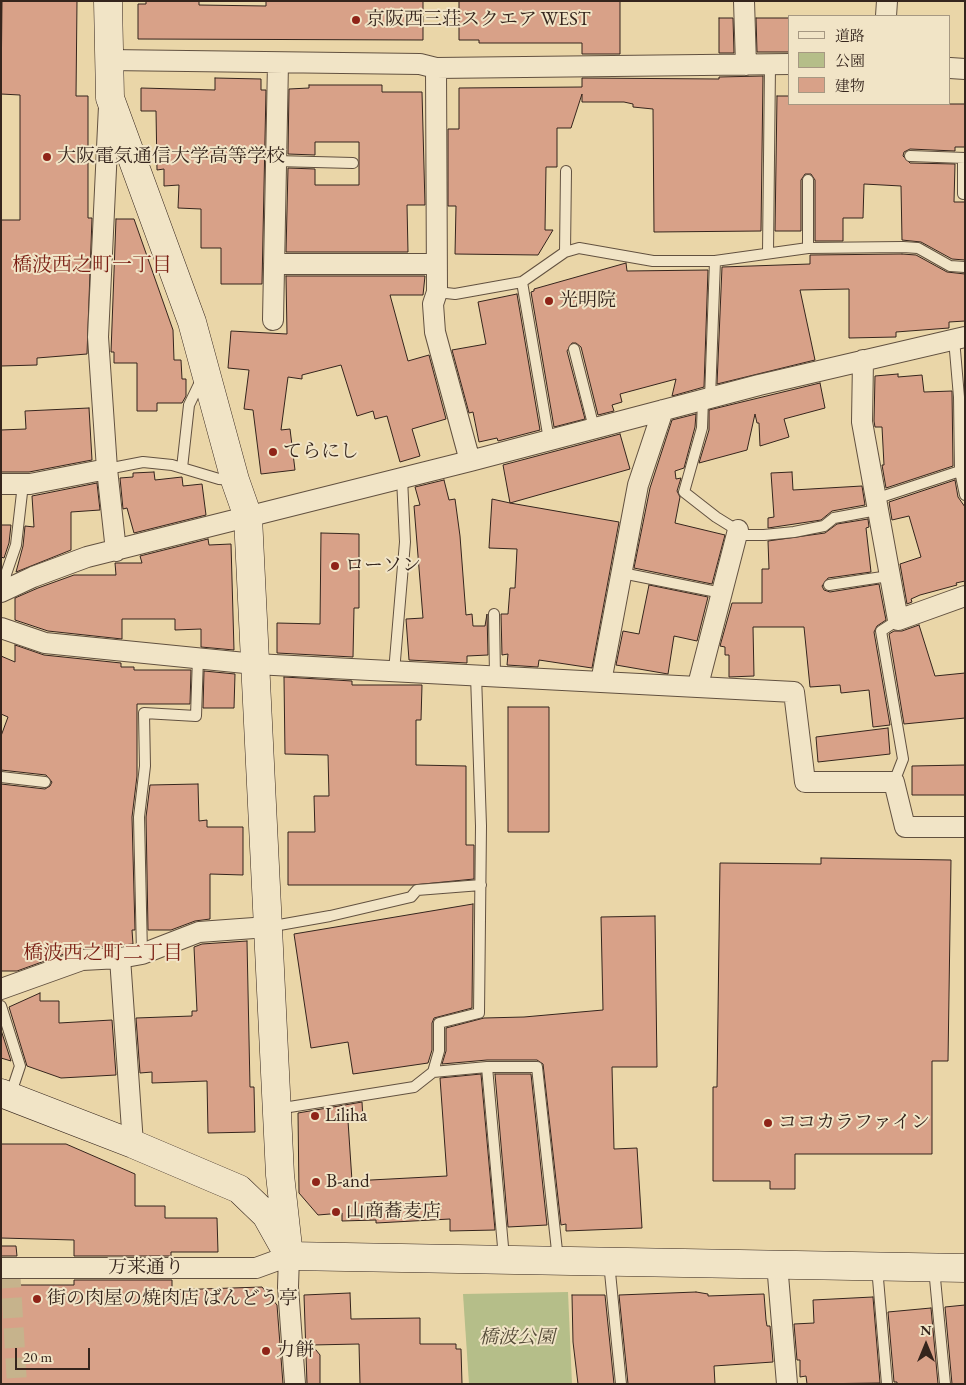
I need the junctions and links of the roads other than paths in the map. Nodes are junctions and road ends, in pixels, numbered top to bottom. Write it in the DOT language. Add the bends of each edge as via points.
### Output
graph roads {
  1 [pos="108,1"];
  2 [pos="744,1"];
  3 [pos="887,1"];
  4 [pos="886,15"];
  5 [pos="109,60"];
  6 [pos="278,63"];
  7 [pos="788,64"];
  8 [pos="746,65"];
  9 [pos="770,65"];
  10 [pos="436,68"];
  11 [pos="951,68"];
  12 [pos="965,69"];
  13 [pos="110,98"];
  14 [pos="910,156"];
  15 [pos="964,158"];
  16 [pos="276,161"];
  17 [pos="353,163"];
  18 [pos="566,171"];
  19 [pos="808,180"];
  20 [pos="963,194"];
  21 [pos="808,248"];
  22 [pos="565,252"];
  23 [pos="768,252"];
  24 [pos="715,261"];
  25 [pos="274,264"];
  26 [pos="436,264"];
  27 [pos="965,267"];
  28 [pos="522,282"];
  29 [pos="437,292"];
  30 [pos="273,320"];
  31 [pos="959,338"];
  32 [pos="574,349"];
  33 [pos="863,360"];
  34 [pos="206,370"];
  35 [pos="707,399"];
  36 [pos="663,410"];
  37 [pos="594,428"];
  38 [pos="549,440"];
  39 [pos="470,461"];
  40 [pos="182,468"];
  41 [pos="107,469"];
  42 [pos="960,471"];
  43 [pos="402,478"];
  44 [pos="235,480"];
  45 [pos="1,484"];
  46 [pos="23,484"];
  47 [pos="965,495"];
  48 [pos="876,505"];
  49 [pos="248,517"];
  50 [pos="738,530"];
  51 [pos="116,551"];
  52 [pos="622,573"];
  53 [pos="889,576"];
  54 [pos="829,584"];
  55 [pos="3,591"];
  56 [pos="722,593"];
  57 [pos="965,596"];
  58 [pos="494,614"];
  59 [pos="898,620"];
  60 [pos="1,628"];
  61 [pos="198,657"];
  62 [pos="255,664"];
  63 [pos="394,672"];
  64 [pos="485,676"];
  65 [pos="602,682"];
  66 [pos="698,685"];
  67 [pos="1,777"];
  68 [pos="45,782"];
  69 [pos="894,782"];
  70 [pos="965,827"];
  71 [pos="481,884"];
  72 [pos="268,927"];
  73 [pos="142,954"];
  74 [pos="120,958"];
  75 [pos="1,990"];
  76 [pos="1,1006"];
  77 [pos="486,1067"];
  78 [pos="433,1072"];
  79 [pos="6,1095"];
  80 [pos="277,1109"];
  81 [pos="133,1144"];
  82 [pos="289,1256"];
  83 [pos="504,1260"];
  84 [pos="558,1260"];
  85 [pos="609,1261"];
  86 [pos="778,1264"];
  87 [pos="964,1265"];
  88 [pos="877,1266"];
  89 [pos="934,1267"];
  90 [pos="1,1268"];
  91 [pos="295,1384"];
  92 [pos="621,1384"];
  93 [pos="787,1384"];
  94 [pos="887,1384"];
  95 [pos="945,1384"];
  1 -- 5 [label="street"];
  2 -- 8 [label="street"];
  3 -- 4 [label="street"];
  5 -- 6 [label="street"];
  5 -- 13 [label="street"];
  6 -- 10 [label="street" via="420,64"];
  6 -- 16 [label="street"];
  7 -- 9 [label="street"];
  8 -- 9 [label="street"];
  8 -- 10 [label="street"];
  9 -- 23 [label="lane"];
  10 -- 26 [label="street"];
  11 -- 12 [label="street"];
  13 -- 34 [label="street" via="192,322"];
  13 -- 41 [label="street" via="98,337"];
  14 -- 15 [label="lane"];
  15 -- 20 [label="lane"];
  16 -- 17 [label="lane"];
  16 -- 25 [label="street"];
  18 -- 22 [label="lane"];
  19 -- 21 [label="lane"];
  21 -- 23 [label="lane"];
  21 -- 27 [label="lane" via="918,248 950,266"];
  22 -- 24 [label="lane" via="579,248 653,261"];
  22 -- 28 [label="lane"];
  23 -- 24 [label="lane"];
  24 -- 35 [label="lane"];
  25 -- 26 [label="street"];
  25 -- 30 [label="street"];
  26 -- 29 [label="street"];
  28 -- 29 [label="lane" via="455,294"];
  28 -- 38 [label="lane"];
  29 -- 39 [label="street" via="433,304 437,345"];
  31 -- 33 [label="street"];
  31 -- 42 [label="lane"];
  32 -- 37 [label="lane"];
  33 -- 35 [label="street"];
  33 -- 48 [label="street" via="862,422"];
  34 -- 40 [label="lane" via="189,405"];
  34 -- 44 [label="street"];
  35 -- 36 [label="street"];
  35 -- 50 [label="lane" via="684,492"];
  36 -- 37 [label="street"];
  36 -- 52 [label="street" via="638,485"];
  37 -- 38 [label="street"];
  38 -- 39 [label="street"];
  39 -- 43 [label="street"];
  40 -- 41 [label="lane" via="143,462"];
  40 -- 44 [label="lane" via="219,479"];
  41 -- 46 [label="street"];
  41 -- 51 [label="street"];
  42 -- 47 [label="lane"];
  42 -- 48 [label="lane"];
  43 -- 49 [label="street"];
  43 -- 63 [label="lane" via="405,542"];
  44 -- 49 [label="street"];
  45 -- 46 [label="street"];
  46 -- 55 [label="lane" via="16,545"];
  48 -- 50 [label="lane" via="834,518 824,526 794,532 745,534"];
  48 -- 53 [label="street"];
  49 -- 51 [label="street"];
  49 -- 62 [label="street"];
  50 -- 56 [label="street"];
  51 -- 55 [label="street" via="87,557"];
  52 -- 56 [label="lane"];
  52 -- 65 [label="street"];
  53 -- 54 [label="lane"];
  53 -- 59 [label="street"];
  56 -- 66 [label="street"];
  57 -- 59 [label="street"];
  58 -- 64 [label="lane"];
  59 -- 69 [label="lane" via="880,631 903,759"];
  60 -- 61 [label="street" via="45,643"];
  61 -- 62 [label="street"];
  61 -- 73 [label="lane" via="196,716 144,714 145,766 139,817"];
  62 -- 63 [label="street"];
  62 -- 72 [label="street"];
  63 -- 64 [label="street"];
  64 -- 65 [label="street"];
  64 -- 71 [label="lane"];
  65 -- 66 [label="street"];
  66 -- 69 [label="street" via="794,692 806,782"];
  67 -- 68 [label="lane"];
  69 -- 70 [label="street" via="905,827"];
  71 -- 72 [label="lane" via="417,890 411,896"];
  71 -- 78 [label="lane" via="479,1014 440,1022 440,1052"];
  72 -- 73 [label="street" via="199,932"];
  72 -- 80 [label="street"];
  73 -- 74 [label="street"];
  74 -- 75 [label="street" via="82,960"];
  74 -- 81 [label="street"];
  76 -- 79 [label="lane" via="20,1066"];
  77 -- 78 [label="lane"];
  77 -- 83 [label="lane"];
  77 -- 84 [label="lane" via="537,1067"];
  78 -- 80 [label="lane" via="414,1087"];
  79 -- 81 [label="street"];
  80 -- 82 [label="street"];
  81 -- 82 [label="street" via="239,1189 266,1215"];
  82 -- 83 [label="street"];
  82 -- 90 [label="street, 万来通り" via="256,1268"];
  82 -- 91 [label="street"];
  83 -- 84 [label="street"];
  84 -- 85 [label="street"];
  85 -- 86 [label="street"];
  85 -- 92 [label="lane"];
  86 -- 88 [label="street"];
  86 -- 93 [label="street"];
  87 -- 89 [label="street"];
  88 -- 89 [label="street"];
  88 -- 94 [label="lane"];
  89 -- 95 [label="lane"];
}
